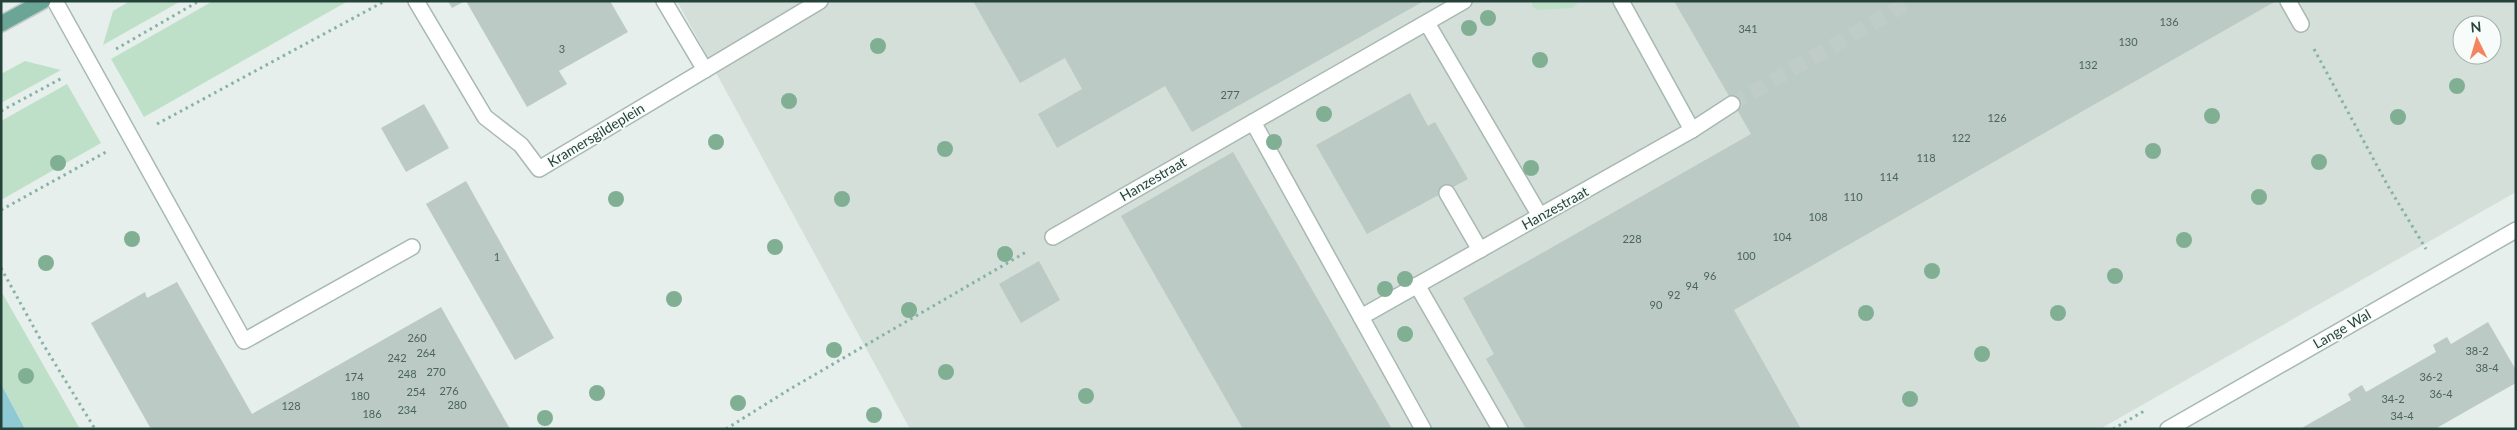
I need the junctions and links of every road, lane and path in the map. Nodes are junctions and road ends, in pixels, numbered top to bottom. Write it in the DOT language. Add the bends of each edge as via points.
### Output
graph roads {
  1 [pos="42,1"];
  2 [pos="55,1"];
  3 [pos="385,1"];
  4 [pos="416,1"];
  5 [pos="664,1"];
  6 [pos="820,1"];
  7 [pos="1464,1"];
  8 [pos="1621,1"];
  9 [pos="2288,1"];
  10 [pos="1427,23"];
  11 [pos="1,24"];
  12 [pos="2300,24"];
  13 [pos="705,70"];
  14 [pos="1732,104"];
  15 [pos="1253,122"];
  16 [pos="1692,130"];
  17 [pos="132,138"];
  18 [pos="1447,193"];
  19 [pos="1,210"];
  20 [pos="1540,216"];
  21 [pos="2515,232"];
  22 [pos="1053,237"];
  23 [pos="412,247"];
  24 [pos="1480,250"];
  25 [pos="2426,250"];
  26 [pos="1,268"];
  27 [pos="1418,285"];
  28 [pos="1361,317"];
  29 [pos="95,429"];
  30 [pos="726,429"];
  31 [pos="1423,429"];
  32 [pos="1500,429"];
  33 [pos="2168,429"];
  1 -- 11 [label="main road"];
  2 -- 17 [label="street"];
  3 -- 17 [label="path"];
  4 -- 13 [label="street, Kramersgildeplein" via="485,117 521,145 539,169"];
  5 -- 13 [label="street"];
  6 -- 13 [label="street, Kramersgildeplein"];
  7 -- 10 [label="street, Hanzestraat"];
  8 -- 16 [label="street"];
  9 -- 12 [label="street"];
  10 -- 15 [label="street, Hanzestraat"];
  10 -- 20 [label="street"];
  12 -- 25 [label="path"];
  14 -- 16 [label="street, Hanzestraat"];
  15 -- 22 [label="street, Hanzestraat"];
  15 -- 28 [label="street"];
  16 -- 20 [label="street, Hanzestraat"];
  17 -- 19 [label="path"];
  17 -- 23 [label="street" via="244,341"];
  18 -- 24 [label="street"];
  20 -- 24 [label="street, Hanzestraat"];
  21 -- 33 [label="street, Lange Wal"];
  22 -- 30 [label="path"];
  24 -- 27 [label="street, Hanzestraat"];
  26 -- 29 [label="path" via="42,344"];
  27 -- 28 [label="street, Hanzestraat"];
  27 -- 32 [label="street"];
  28 -- 31 [label="street"];
}
